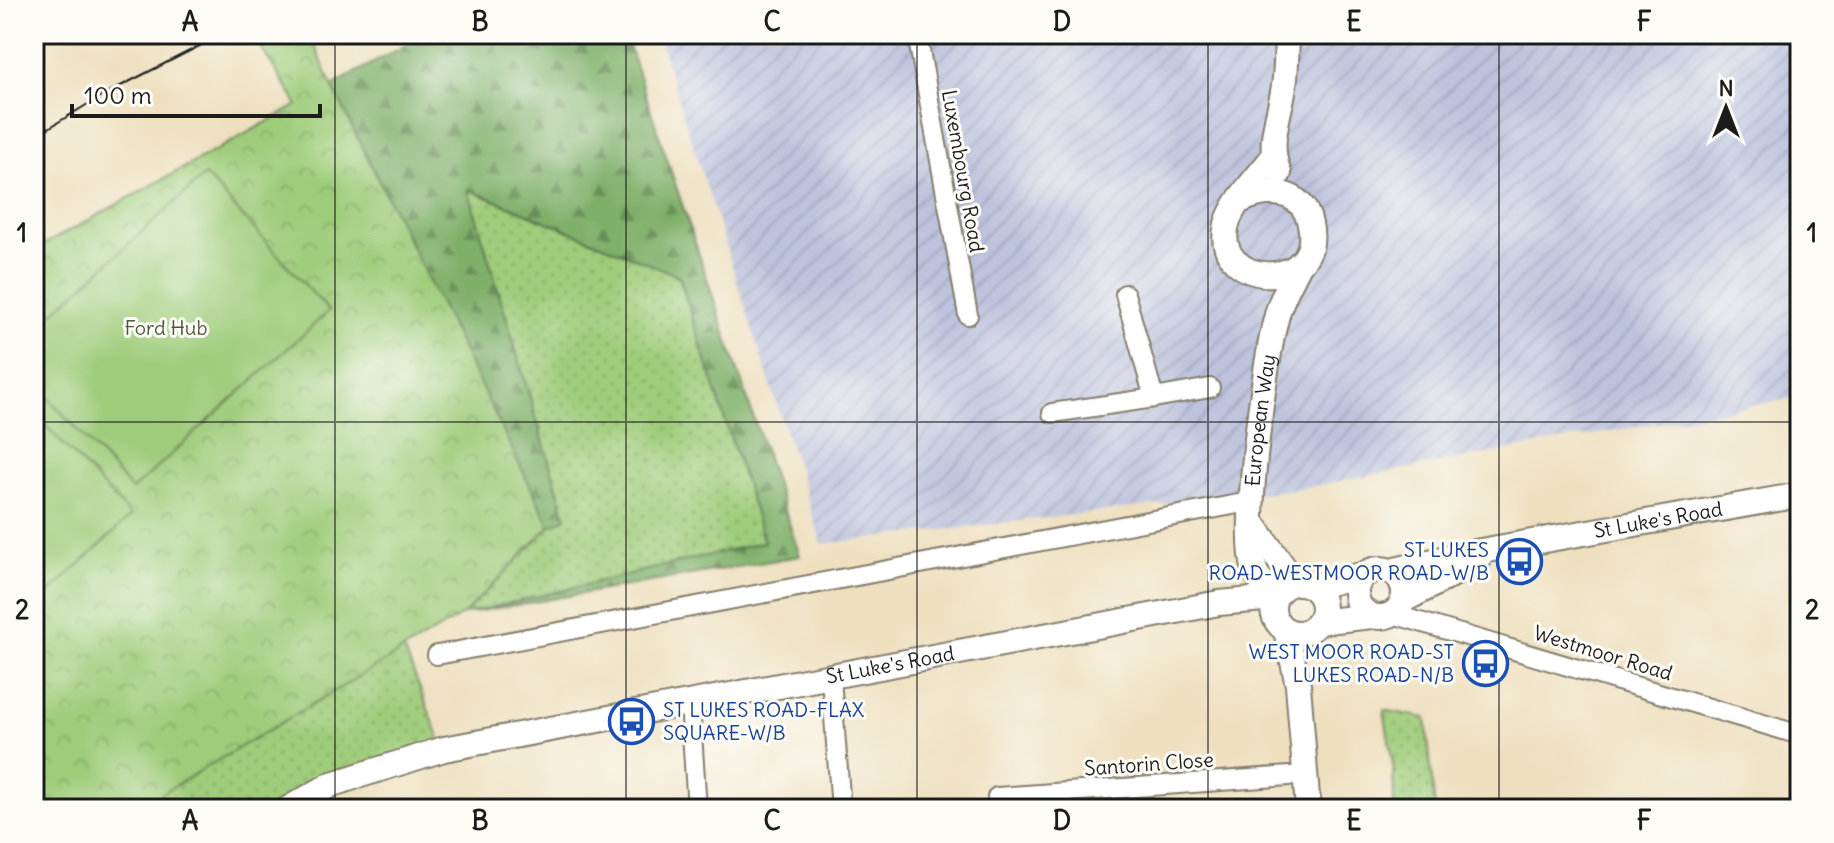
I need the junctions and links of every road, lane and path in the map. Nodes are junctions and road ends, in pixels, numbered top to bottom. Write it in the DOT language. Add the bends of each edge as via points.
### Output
graph roads {
  1 [pos="917,34"];
  2 [pos="1287,34"];
  3 [pos="1272,158"];
  4 [pos="1288,196"];
  5 [pos="1242,200"];
  6 [pos="1300,263"];
  7 [pos="1251,273"];
  8 [pos="1125,294"];
  9 [pos="968,315"];
  10 [pos="1276,318"];
  11 [pos="1210,388"];
  12 [pos="1154,398"];
  13 [pos="1052,413"];
  14 [pos="1800,495"];
  15 [pos="1253,513"];
  16 [pos="1518,546"];
  17 [pos="1391,571"];
  18 [pos="1365,574"];
  19 [pos="1287,602"];
  20 [pos="1389,610"];
  21 [pos="1317,624"];
  22 [pos="437,655"];
  23 [pos="831,678"];
  24 [pos="1298,685"];
  25 [pos="690,703"];
  26 [pos="1800,735"];
  27 [pos="1304,775"];
  28 [pos="997,797"];
  29 [pos="288,809"];
  30 [pos="697,809"];
  31 [pos="841,809"];
  32 [pos="1308,809"];
  1 -- 9 [label="street, Luxembourg Road"];
  2 -- 3 [label="street"];
  3 -- 4 [label="street"];
  3 -- 5 [label="street"];
  4 -- 5 [label="street" via="1260,191"];
  4 -- 6 [label="street" via="1309,218 1309,248"];
  5 -- 7 [label="street" via="1226,226 1228,247"];
  6 -- 7 [label="street" via="1275,276"];
  6 -- 10 [label="street, European Way"];
  7 -- 10 [label="street"];
  8 -- 12 [label="street"];
  10 -- 15 [label="street, European Way" via="1263,381"];
  11 -- 12 [label="street"];
  12 -- 13 [label="street"];
  14 -- 16 [label="street, St Luke's Road"];
  15 -- 19 [label="street, European Way" via="1251,556 1256,572"];
  15 -- 22 [label="street"];
  16 -- 17 [label="street, St Luke's Road"];
  16 -- 20 [label="street, St Luke's Road" via="1472,563"];
  17 -- 18 [label="street"];
  17 -- 20 [label="street" via="1403,584"];
  18 -- 19 [label="street"];
  18 -- 20 [label="street" via="1356,595 1361,607"];
  19 -- 21 [label="street, St Luke's Road" via="1303,632"];
  19 -- 21 [label="street" via="1322,602"];
  19 -- 23 [label="street, St Luke's Road" via="1219,603"];
  19 -- 24 [label="street"];
  20 -- 21 [label="street, St Luke's Road"];
  20 -- 26 [label="street, Westmoor Road"];
  21 -- 24 [label="street"];
  23 -- 25 [label="street, St Luke's Road"];
  23 -- 31 [label="street"];
  24 -- 27 [label="street"];
  25 -- 29 [label="street, St Luke's Road" via="444,749 332,784"];
  25 -- 30 [label="street"];
  27 -- 28 [label="street, Santorin Close"];
  27 -- 32 [label="street"];
}
